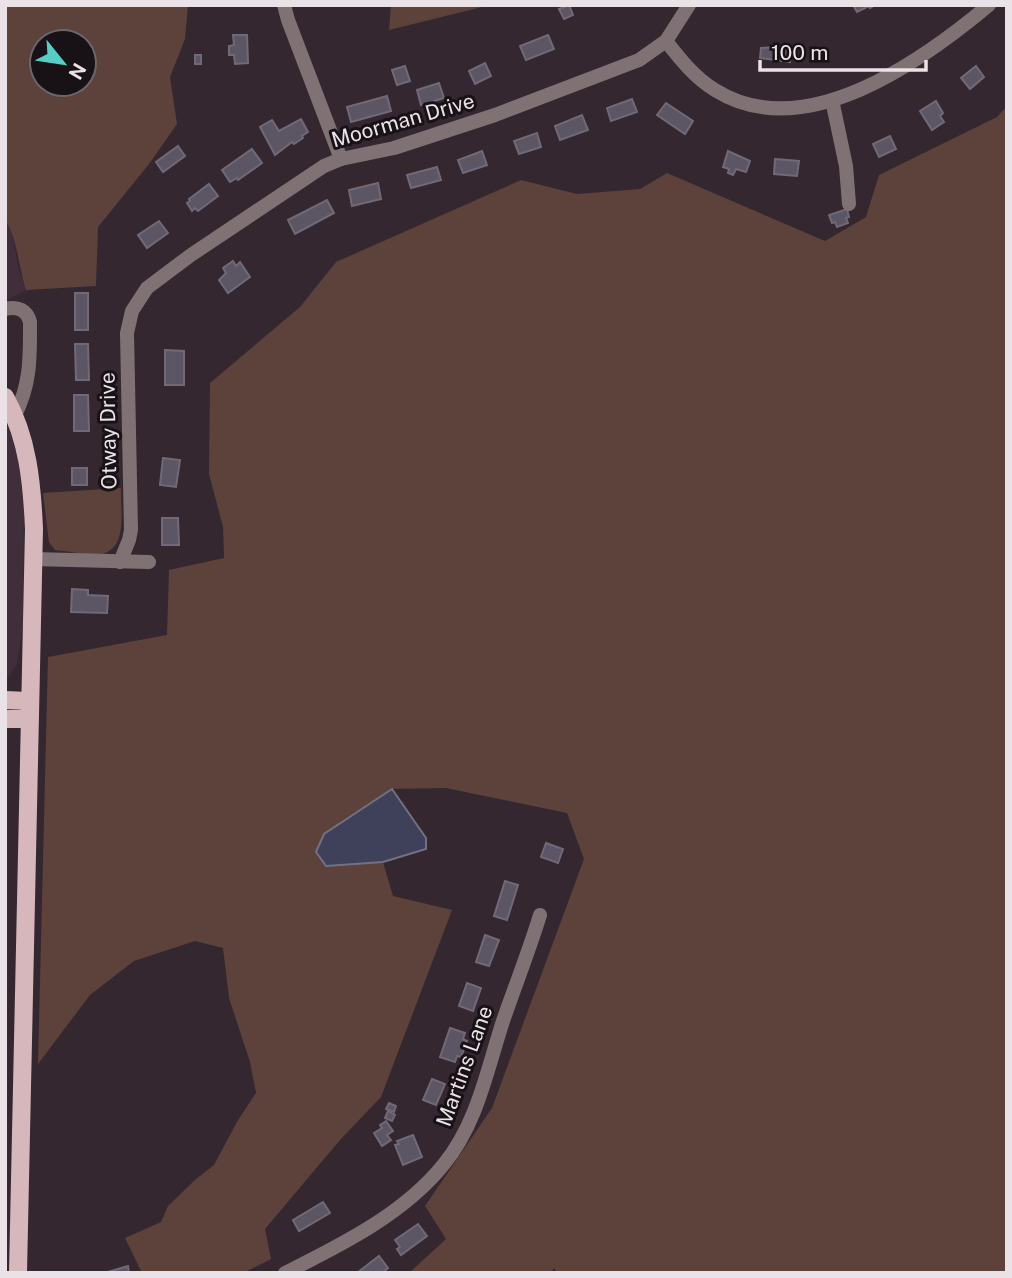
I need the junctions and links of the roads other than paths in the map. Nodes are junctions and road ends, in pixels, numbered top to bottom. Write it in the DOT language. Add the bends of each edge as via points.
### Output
graph roads {
  1 [pos="284,5"];
  2 [pos="689,5"];
  3 [pos="989,5"];
  4 [pos="666,41"];
  5 [pos="832,100"];
  6 [pos="341,159"];
  7 [pos="849,204"];
  8 [pos="137,299"];
  9 [pos="5,309"];
  10 [pos="5,397"];
  11 [pos="15,415"];
  12 [pos="33,559"];
  13 [pos="120,562"];
  14 [pos="149,562"];
  15 [pos="5,700"];
  16 [pos="28,710"];
  17 [pos="5,719"];
  18 [pos="540,915"];
  19 [pos="18,1273"];
  20 [pos="285,1273"];
  1 -- 6 [label="street"];
  2 -- 4 [label="street, Moorman Drive"];
  3 -- 5 [label="street" via="924,55"];
  4 -- 5 [label="street" via="701,80 748,105 785,110"];
  4 -- 6 [label="street, Moorman Drive" via="639,60 495,115 394,148"];
  5 -- 7 [label="street"];
  6 -- 8 [label="street, Moorman Drive" via="308,174 202,247"];
  8 -- 13 [label="street, Otway Drive" via="127,333 131,530"];
  9 -- 11 [label="street" via="21,309 30,322 29,377"];
  10 -- 11 [label="main road"];
  11 -- 12 [label="main road" via="29,466"];
  12 -- 13 [label="street"];
  12 -- 16 [label="main road"];
  13 -- 14 [label="street"];
  15 -- 16 [label="main road"];
  16 -- 17 [label="main road"];
  16 -- 19 [label="main road"];
  18 -- 20 [label="street, Martins Lane" via="477,1105 457,1146 429,1180 387,1214"];
}
